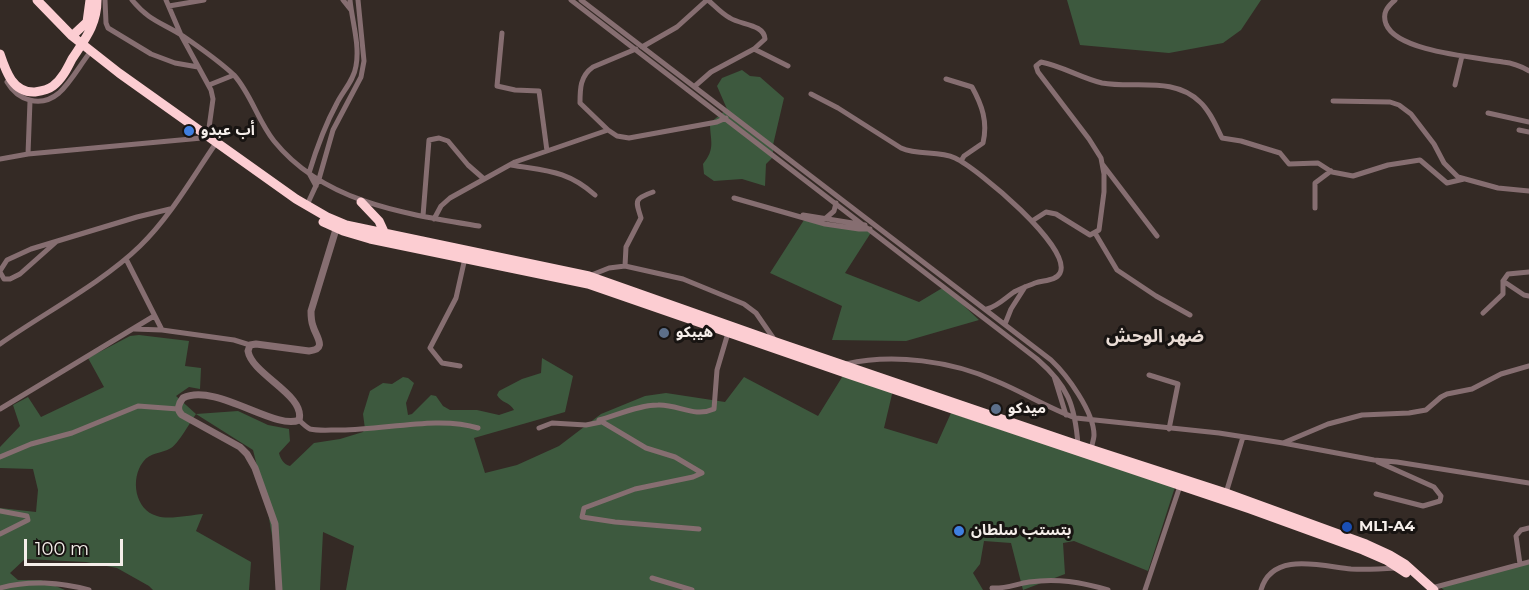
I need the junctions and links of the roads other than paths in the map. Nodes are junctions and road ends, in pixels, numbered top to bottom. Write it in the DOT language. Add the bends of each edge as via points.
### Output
graph roads {
  1 [pos="30,0"];
  2 [pos="37,0"];
  3 [pos="90,0"];
  4 [pos="97,0"];
  5 [pos="105,0"];
  6 [pos="132,0"];
  7 [pos="204,0"];
  8 [pos="343,0"];
  9 [pos="350,0"];
  10 [pos="358,0"];
  11 [pos="571,0"];
  12 [pos="581,0"];
  13 [pos="708,0"];
  14 [pos="1395,0"];
  15 [pos="168,3"];
  16 [pos="351,10"];
  17 [pos="502,33"];
  18 [pos="181,35"];
  19 [pos="72,36"];
  20 [pos="639,48"];
  21 [pos="754,49"];
  22 [pos="0,54"];
  23 [pos="88,55"];
  24 [pos="1462,56"];
  25 [pos="198,66"];
  26 [pos="788,66"];
  27 [pos="1529,71"];
  28 [pos="234,75"];
  29 [pos="946,79"];
  30 [pos="7,82"];
  31 [pos="209,85"];
  32 [pos="1455,85"];
  33 [pos="695,86"];
  34 [pos="811,94"];
  35 [pos="709,96"];
  36 [pos="30,101"];
  37 [pos="1333,101"];
  38 [pos="704,102"];
  39 [pos="1488,112"];
  40 [pos="726,118"];
  41 [pos="1529,122"];
  42 [pos="608,130"];
  43 [pos="1519,130"];
  44 [pos="1529,132"];
  45 [pos="205,137"];
  46 [pos="214,146"];
  47 [pos="547,151"];
  48 [pos="28,154"];
  49 [pos="0,159"];
  50 [pos="961,161"];
  51 [pos="511,165"];
  52 [pos="1103,165"];
  53 [pos="1331,171"];
  54 [pos="309,173"];
  55 [pos="319,179"];
  56 [pos="484,179"];
  57 [pos="1464,179"];
  58 [pos="316,187"];
  59 [pos="1529,191"];
  60 [pos="653,192"];
  61 [pos="595,195"];
  62 [pos="734,198"];
  63 [pos="361,202"];
  64 [pos="836,203"];
  65 [pos="307,205"];
  66 [pos="1315,208"];
  67 [pos="170,209"];
  68 [pos="798,215"];
  69 [pos="423,216"];
  70 [pos="826,218"];
  71 [pos="435,219"];
  72 [pos="1032,221"];
  73 [pos="337,225"];
  74 [pos="479,226"];
  75 [pos="871,226"];
  76 [pos="1095,233"];
  77 [pos="385,234"];
  78 [pos="1157,236"];
  79 [pos="58,241"];
  80 [pos="465,258"];
  81 [pos="126,259"];
  82 [pos="485,259"];
  83 [pos="625,266"];
  84 [pos="0,272"];
  85 [pos="1529,272"];
  86 [pos="589,276"];
  87 [pos="1503,281"];
  88 [pos="1025,287"];
  89 [pos="1529,296"];
  90 [pos="987,309"];
  91 [pos="1483,313"];
  92 [pos="689,315"];
  93 [pos="1190,315"];
  94 [pos="153,316"];
  95 [pos="1005,324"];
  96 [pos="132,329"];
  97 [pos="162,330"];
  98 [pos="728,333"];
  99 [pos="776,342"];
  100 [pos="0,344"];
  101 [pos="250,345"];
  102 [pos="844,364"];
  103 [pos="460,366"];
  104 [pos="1529,366"];
  105 [pos="1052,372"];
  106 [pos="1149,375"];
  107 [pos="178,409"];
  108 [pos="0,410"];
  109 [pos="1066,415"];
  110 [pos="1076,418"];
  111 [pos="299,420"];
  112 [pos="1090,420"];
  113 [pos="601,422"];
  114 [pos="478,428"];
  115 [pos="539,428"];
  116 [pos="1169,429"];
  117 [pos="1243,437"];
  118 [pos="1283,442"];
  119 [pos="1078,445"];
  120 [pos="1091,449"];
  121 [pos="0,457"];
  122 [pos="1374,460"];
  123 [pos="1529,483"];
  124 [pos="1180,486"];
  125 [pos="1226,493"];
  126 [pos="1376,494"];
  127 [pos="0,511"];
  128 [pos="699,528"];
  129 [pos="1529,528"];
  130 [pos="0,534"];
  131 [pos="1529,562"];
  132 [pos="1520,564"];
  133 [pos="1400,568"];
  134 [pos="652,578"];
  135 [pos="0,588"];
  136 [pos="992,588"];
  137 [pos="1431,589"];
  138 [pos="89,590"];
  139 [pos="279,590"];
  140 [pos="692,590"];
  141 [pos="1108,590"];
  142 [pos="1145,590"];
  143 [pos="1261,590"];
  1 -- 23 [label="highway"];
  2 -- 19 [label="highway"];
  3 -- 19 [label="highway" via="90,16"];
  4 -- 22 [label="highway" via="91,32 48,89 32,92 18,88 6,72"];
  5 -- 25 [label="street" via="108,28 151,54"];
  6 -- 18 [label="street" via="150,18"];
  7 -- 15 [label="street"];
  8 -- 16 [label="street"];
  9 -- 16 [label="street"];
  10 -- 55 [label="street" via="363,70 333,130"];
  11 -- 20 [label="street"];
  12 -- 20 [label="street"];
  13 -- 20 [label="street" via="677,27"];
  13 -- 21 [label="street" via="728,17 760,30 765,39"];
  14 -- 24 [label="street" via="1384,17 1394,36"];
  15 -- 18 [label="street"];
  16 -- 54 [label="street" via="356,69 336,104"];
  17 -- 47 [label="street" via="497,86 539,91"];
  18 -- 25 [label="street"];
  18 -- 28 [label="street"];
  19 -- 45 [label="highway"];
  20 -- 33 [label="street"];
  20 -- 38 [label="street"];
  20 -- 42 [label="street" via="587,71 583,79 580,103"];
  21 -- 26 [label="street"];
  21 -- 33 [label="street" via="711,72"];
  23 -- 36 [label="street" via="56,95"];
  23 -- 45 [label="highway"];
  24 -- 27 [label="street" via="1504,62"];
  24 -- 32 [label="street"];
  25 -- 31 [label="street"];
  28 -- 31 [label="street"];
  28 -- 54 [label="street" via="272,139"];
  29 -- 50 [label="street" via="972,87 986,124 983,143"];
  30 -- 36 [label="street" via="18,95"];
  31 -- 45 [label="street" via="213,99"];
  33 -- 35 [label="street"];
  34 -- 50 [label="street" via="912,153 946,155"];
  35 -- 38 [label="street"];
  35 -- 75 [label="street"];
  36 -- 48 [label="street"];
  37 -- 57 [label="street" via="1399,105 1411,114 1451,171"];
  38 -- 40 [label="street"];
  39 -- 41 [label="street"];
  40 -- 42 [label="street" via="633,138"];
  40 -- 64 [label="street"];
  42 -- 47 [label="street"];
  43 -- 44 [label="street"];
  45 -- 46 [label="highway"];
  45 -- 48 [label="street"];
  45 -- 65 [label="highway"];
  46 -- 67 [label="street"];
  46 -- 73 [label="highway" via="299,206"];
  47 -- 51 [label="street"];
  48 -- 49 [label="street"];
  50 -- 72 [label="street"];
  51 -- 56 [label="street"];
  51 -- 61 [label="street" via="567,176"];
  52 -- 53 [label="street" via="1098,151 1038,72 1038,63 1114,85 1162,85 1181,90 1200,102 1222,138 1280,153 1289,164 1318,163"];
  52 -- 76 [label="street" via="1103,211"];
  52 -- 78 [label="street"];
  53 -- 57 [label="street" via="1353,176 1420,160 1447,183"];
  53 -- 66 [label="street" via="1315,183"];
  54 -- 55 [label="street"];
  54 -- 58 [label="street"];
  55 -- 58 [label="street"];
  55 -- 63 [label="street"];
  56 -- 69 [label="street" via="448,141 429,140"];
  56 -- 71 [label="street" via="450,198"];
  57 -- 59 [label="street" via="1498,189"];
  58 -- 65 [label="street"];
  60 -- 83 [label="street" via="637,201 641,218 626,247"];
  62 -- 68 [label="street"];
  63 -- 69 [label="street"];
  63 -- 77 [label="highway"];
  64 -- 70 [label="street"];
  64 -- 75 [label="street"];
  65 -- 73 [label="highway"];
  67 -- 79 [label="street"];
  67 -- 81 [label="street"];
  68 -- 70 [label="street"];
  68 -- 75 [label="street" via="859,230"];
  69 -- 71 [label="street"];
  70 -- 75 [label="street"];
  71 -- 74 [label="street"];
  72 -- 76 [label="street" via="1046,212 1056,214 1086,234"];
  72 -- 88 [label="street" via="1056,251 1061,271 1053,279"];
  73 -- 77 [label="highway"];
  73 -- 80 [label="highway" via="370,239"];
  73 -- 101 [label="street" via="311,311 320,347 309,351"];
  75 -- 90 [label="street"];
  75 -- 105 [label="street"];
  76 -- 93 [label="street" via="1117,270"];
  77 -- 82 [label="highway"];
  79 -- 84 [label="street" via="17,254 3,264"];
  79 -- 84 [label="street" via="15,278 4,279"];
  80 -- 82 [label="highway"];
  80 -- 103 [label="street" via="456,298 430,348 442,363"];
  81 -- 94 [label="street"];
  81 -- 100 [label="street"];
  82 -- 86 [label="highway"];
  82 -- 92 [label="highway" via="588,284"];
  83 -- 86 [label="street"];
  83 -- 99 [label="street" via="683,279 744,304 756,313"];
  85 -- 87 [label="street" via="1508,274"];
  86 -- 92 [label="highway"];
  87 -- 89 [label="street"];
  87 -- 91 [label="street" via="1503,294"];
  88 -- 90 [label="street"];
  88 -- 95 [label="street"];
  90 -- 95 [label="street"];
  92 -- 98 [label="highway"];
  92 -- 99 [label="highway"];
  94 -- 96 [label="street"];
  94 -- 97 [label="street"];
  95 -- 112 [label="street" via="1060,368"];
  96 -- 97 [label="street"];
  96 -- 108 [label="street"];
  97 -- 101 [label="street"];
  98 -- 113 [label="street" via="717,370 714,409 704,414 660,404 598,420"];
  98 -- 124 [label="highway"];
  99 -- 102 [label="highway"];
  101 -- 111 [label="street" via="249,356 297,404"];
  102 -- 109 [label="street" via="880,359 950,366 994,379"];
  102 -- 119 [label="highway"];
  104 -- 118 [label="street" via="1501,374 1472,389 1447,394 1426,410 1362,415 1328,423"];
  105 -- 109 [label="street"];
  105 -- 110 [label="street" via="1064,387"];
  106 -- 116 [label="street" via="1178,384"];
  107 -- 111 [label="street" via="183,398 198,394 226,400 282,422"];
  107 -- 121 [label="street" via="138,406"];
  107 -- 139 [label="street" via="182,415 240,447 255,468 275,524"];
  109 -- 110 [label="street"];
  110 -- 112 [label="street"];
  110 -- 119 [label="street"];
  111 -- 114 [label="street" via="308,428 331,430 445,423"];
  112 -- 116 [label="street"];
  112 -- 120 [label="street" via="1094,434"];
  113 -- 115 [label="street" via="552,423"];
  113 -- 128 [label="street" via="645,448 702,473 614,496 584,508 582,517"];
  116 -- 117 [label="street"];
  117 -- 118 [label="street"];
  117 -- 125 [label="street"];
  118 -- 122 [label="street"];
  119 -- 120 [label="highway"];
  120 -- 125 [label="highway"];
  122 -- 123 [label="street"];
  122 -- 126 [label="street" via="1434,487 1441,496 1440,501 1423,506"];
  124 -- 133 [label="highway" via="1363,550"];
  124 -- 142 [label="street"];
  125 -- 137 [label="highway" via="1390,555"];
  127 -- 130 [label="street" via="27,516 28,520"];
  129 -- 132 [label="street" via="1516,536"];
  131 -- 132 [label="street"];
  132 -- 137 [label="street"];
  133 -- 137 [label="highway"];
  133 -- 143 [label="street" via="1284,565 1267,575"];
  134 -- 140 [label="street"];
  135 -- 138 [label="street" via="48,583"];
  136 -- 141 [label="street" via="1055,579"];
}
